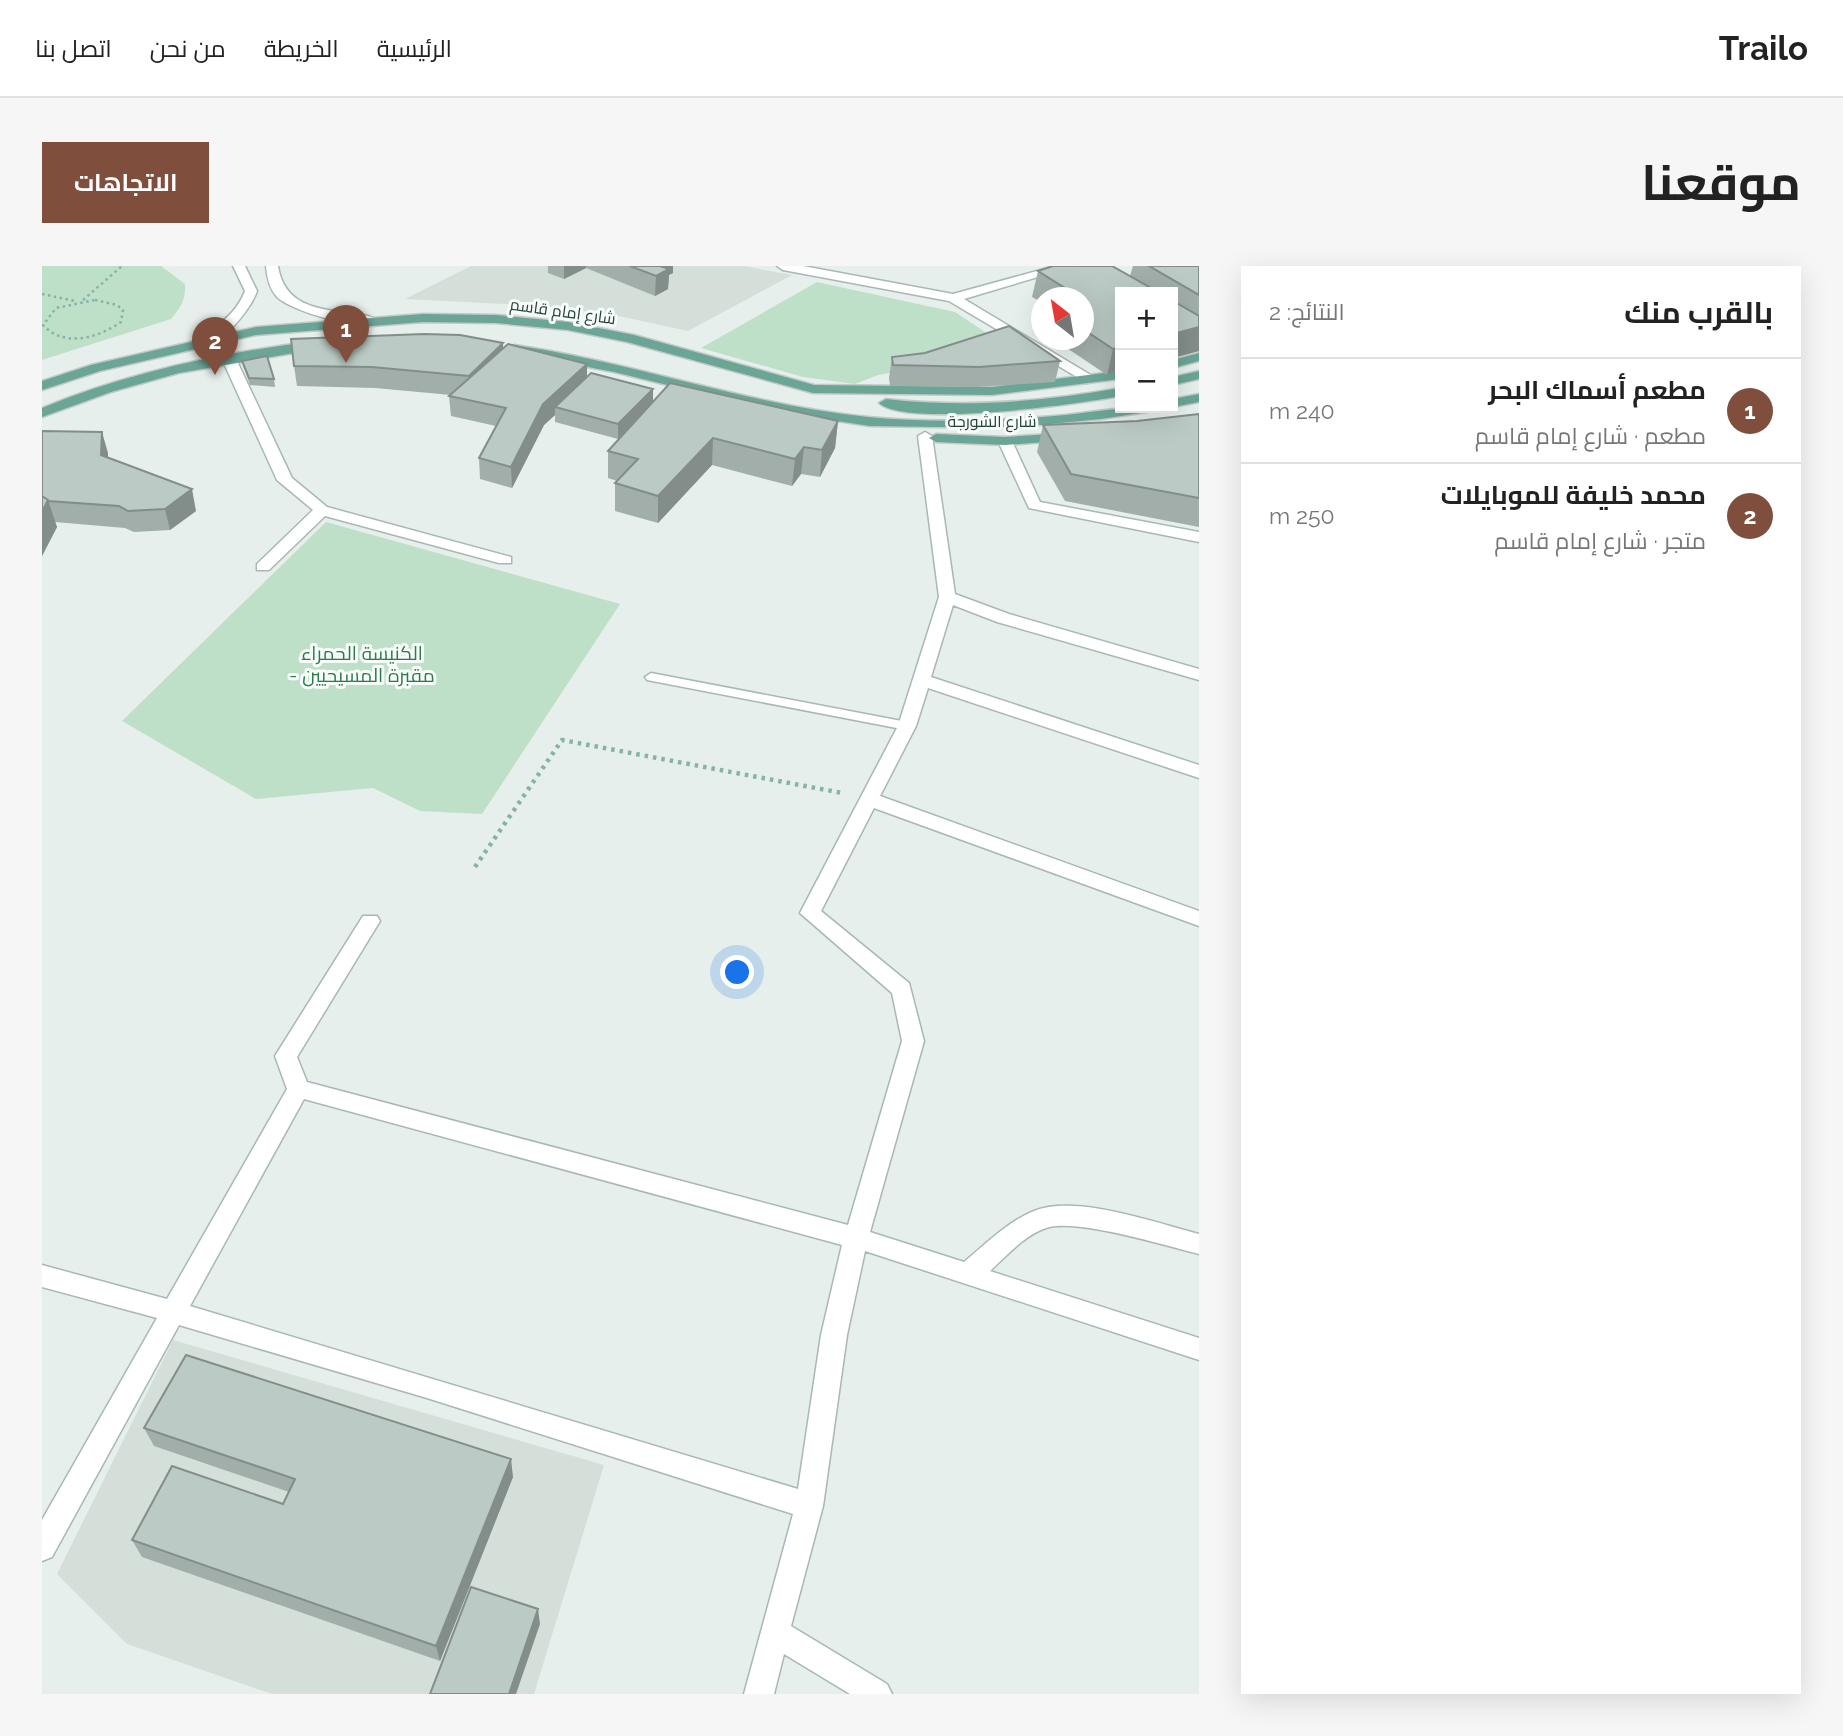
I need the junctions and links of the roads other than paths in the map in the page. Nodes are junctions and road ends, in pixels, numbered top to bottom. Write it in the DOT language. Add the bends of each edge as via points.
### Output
graph roads {
  1 [pos="239,266"];
  2 [pos="272,266"];
  3 [pos="783,266"];
  4 [pos="1016,266"];
  5 [pos="1069,266"];
  6 [pos="1035,275"];
  7 [pos="953,298"];
  8 [pos="369,320"];
  9 [pos="334,344"];
  10 [pos="195,346"];
  11 [pos="504,348"];
  12 [pos="1199,357"];
  13 [pos="229,359"];
  14 [pos="1178,363"];
  15 [pos="1199,375"];
  16 [pos="1115,376"];
  17 [pos="1092,380"];
  18 [pos="1178,380"];
  19 [pos="42,386"];
  20 [pos="813,389"];
  21 [pos="1115,393"];
  22 [pos="1199,398"];
  23 [pos="1178,402"];
  24 [pos="1115,412"];
  25 [pos="42,413"];
  26 [pos="924,431"];
  27 [pos="1080,437"];
  28 [pos="1005,441"];
  29 [pos="321,510"];
  30 [pos="1199,537"];
  31 [pos="505,560"];
  32 [pos="263,567"];
  33 [pos="947,597"];
  34 [pos="1199,676"];
  35 [pos="651,677"];
  36 [pos="924,681"];
  37 [pos="907,726"];
  38 [pos="1199,772"];
  39 [pos="870,799"];
  40 [pos="1199,919"];
  41 [pos="370,921"];
  42 [pos="298,1090"];
  43 [pos="856,1238"];
  44 [pos="1199,1244"];
  45 [pos="968,1274"];
  46 [pos="42,1276"];
  47 [pos="176,1311"];
  48 [pos="1199,1349"];
  49 [pos="809,1506"];
  50 [pos="42,1547"];
  51 [pos="775,1632"];
  52 [pos="759,1694"];
  53 [pos="877,1694"];
  1 -- 10 [label="street" via="251,291 248,304 238,317"];
  2 -- 8 [label="street" via="276,289 289,301"];
  3 -- 7 [label="street"];
  4 -- 6 [label="street"];
  5 -- 6 [label="street"];
  6 -- 7 [label="street"];
  7 -- 17 [label="street"];
  8 -- 10 [label="main road, شارع إمام قاسم" via="256,331"];
  8 -- 20 [label="main road, شارع إمام قاسم" via="496,319 568,326 629,338"];
  9 -- 13 [label="main road"];
  10 -- 19 [label="main road, شارع إمام قاسم" via="96,368"];
  11 -- 26 [label="main road, شارع الشورجة" via="601,363 779,408"];
  12 -- 14 [label="main road"];
  13 -- 25 [label="main road" via="121,386"];
  13 -- 29 [label="street" via="285,480"];
  15 -- 18 [label="main road"];
  16 -- 17 [label="main road, شارع إمام قاسم"];
  17 -- 20 [label="main road, شارع إمام قاسم" via="992,391"];
  20 -- 21 [label="main road" via="921,407 1010,408"];
  22 -- 23 [label="main road"];
  24 -- 26 [label="main road"];
  26 -- 28 [label="main road, شارع الشورجة"];
  26 -- 33 [label="street"];
  27 -- 28 [label="main road, شارع الشورجة"];
  28 -- 30 [label="street" via="1034,505"];
  29 -- 31 [label="street"];
  29 -- 32 [label="street"];
  33 -- 34 [label="street"];
  33 -- 36 [label="street"];
  35 -- 37 [label="lane"];
  36 -- 37 [label="street"];
  36 -- 38 [label="street"];
  37 -- 39 [label="street"];
  39 -- 40 [label="street"];
  39 -- 43 [label="street" via="810,913 902,989 913,1041"];
  41 -- 42 [label="street" via="286,1056"];
  42 -- 43 [label="street"];
  42 -- 47 [label="street"];
  43 -- 45 [label="street"];
  43 -- 49 [label="street" via="834,1335"];
  44 -- 45 [label="street" via="1067,1216 1043,1218"];
  45 -- 48 [label="street"];
  46 -- 47 [label="street"];
  47 -- 49 [label="street"];
  47 -- 50 [label="street"];
  49 -- 51 [label="street"];
  51 -- 52 [label="street"];
  51 -- 53 [label="street"];
}
